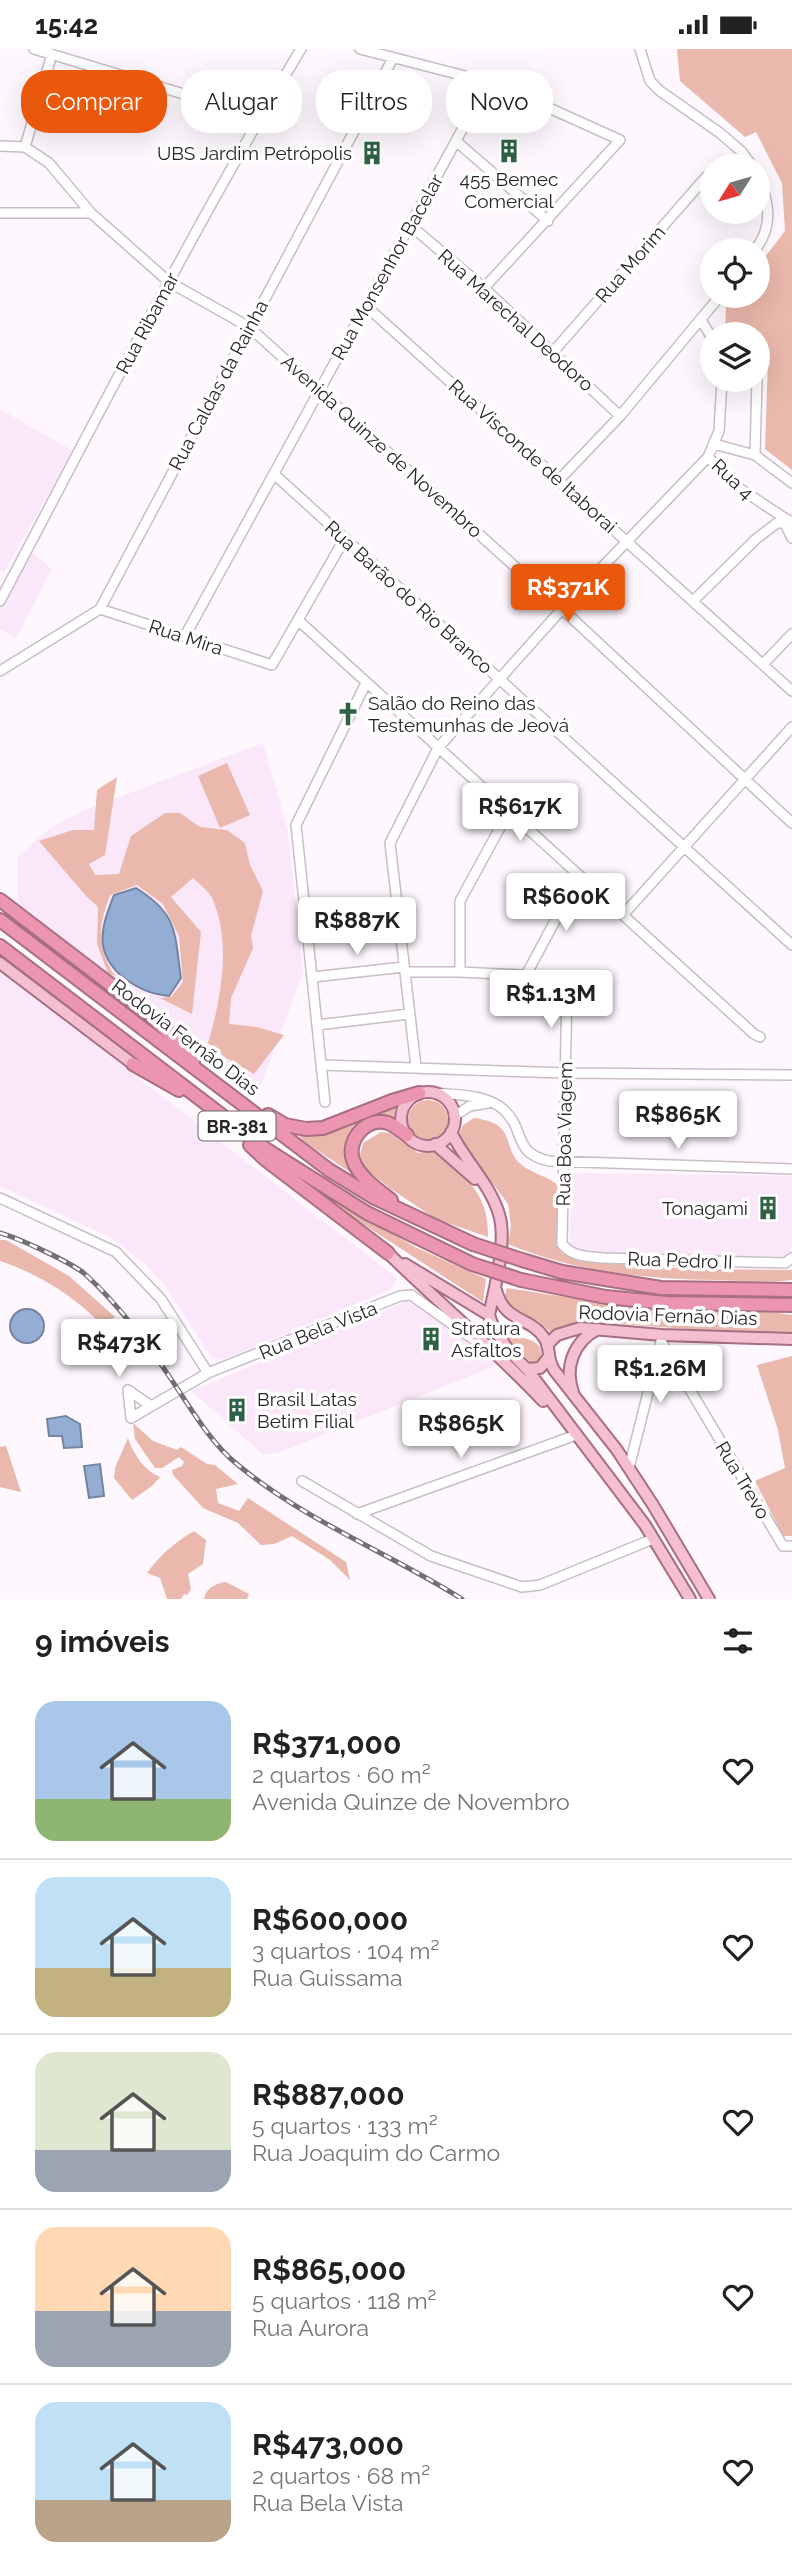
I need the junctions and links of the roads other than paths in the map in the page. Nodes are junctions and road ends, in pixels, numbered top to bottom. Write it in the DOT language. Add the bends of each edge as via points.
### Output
graph roads {
  1 [pos="34,49"];
  2 [pos="301,49"];
  3 [pos="360,49"];
  4 [pos="640,49"];
  5 [pos="52,54"];
  6 [pos="393,58"];
  7 [pos="288,70"];
  8 [pos="446,71"];
  9 [pos="181,93"];
  10 [pos="553,109"];
  11 [pos="251,133"];
  12 [pos="460,133"];
  13 [pos="456,141"];
  14 [pos="0,146"];
  15 [pos="25,147"];
  16 [pos="743,154"];
  17 [pos="700,184"];
  18 [pos="0,213"];
  19 [pos="92,213"];
  20 [pos="548,221"];
  21 [pos="410,225"];
  22 [pos="169,282"];
  23 [pos="484,288"];
  24 [pos="366,306"];
  25 [pos="710,308"];
  26 [pos="701,320"];
  27 [pos="249,327"];
  28 [pos="553,352"];
  29 [pos="321,390"];
  30 [pos="721,392"];
  31 [pos="757,392"];
  32 [pos="620,416"];
  33 [pos="714,444"];
  34 [pos="755,455"];
  35 [pos="708,457"];
  36 [pos="274,474"];
  37 [pos="559,480"];
  38 [pos="792,483"];
  39 [pos="789,520"];
  40 [pos="345,538"];
  41 [pos="792,538"];
  42 [pos="627,540"];
  43 [pos="0,601"];
  44 [pos="693,601"];
  45 [pos="562,609"];
  46 [pos="100,610"];
  47 [pos="299,621"];
  48 [pos="792,634"];
  49 [pos="185,636"];
  50 [pos="763,664"];
  51 [pos="0,671"];
  52 [pos="500,680"];
  53 [pos="366,683"];
  54 [pos="792,691"];
  55 [pos="792,727"];
  56 [pos="438,748"];
  57 [pos="746,779"];
  58 [pos="509,813"];
  59 [pos="792,823"];
  60 [pos="685,847"];
  61 [pos="579,876"];
  62 [pos="0,900"];
  63 [pos="623,915"];
  64 [pos="0,920"];
  65 [pos="792,945"];
  66 [pos="0,946"];
  67 [pos="0,963"];
  68 [pos="404,969"];
  69 [pos="460,972"];
  70 [pos="526,975"];
  71 [pos="313,977"];
  72 [pos="409,1014"];
  73 [pos="317,1025"];
  74 [pos="760,1037"];
  75 [pos="133,1064"];
  76 [pos="322,1065"];
  77 [pos="416,1067"];
  78 [pos="565,1073"];
  79 [pos="202,1074"];
  80 [pos="792,1075"];
  81 [pos="223,1090"];
  82 [pos="419,1093"];
  83 [pos="434,1093"];
  84 [pos="198,1097"];
  85 [pos="325,1102"];
  86 [pos="495,1103"];
  87 [pos="213,1108"];
  88 [pos="454,1116"];
  89 [pos="451,1132"];
  90 [pos="407,1135"];
  91 [pos="435,1145"];
  92 [pos="562,1161"];
  93 [pos="792,1169"];
  94 [pos="487,1192"];
  95 [pos="0,1198"];
  96 [pos="414,1217"];
  97 [pos="567,1250"];
  98 [pos="388,1253"];
  99 [pos="792,1258"];
  100 [pos="495,1287"];
  101 [pos="792,1290"];
  102 [pos="792,1305"];
  103 [pos="489,1315"];
  104 [pos="601,1328"];
  105 [pos="661,1338"];
  106 [pos="792,1339"];
  107 [pos="547,1345"];
  108 [pos="499,1355"];
  109 [pos="547,1359"];
  110 [pos="527,1369"];
  111 [pos="208,1373"];
  112 [pos="576,1398"];
  113 [pos="151,1406"];
  114 [pos="599,1429"];
  115 [pos="576,1435"];
  116 [pos="629,1468"];
  117 [pos="302,1481"];
  118 [pos="357,1514"];
  119 [pos="653,1539"];
  120 [pos="787,1546"];
  121 [pos="690,1599"];
  122 [pos="709,1599"];
  1 -- 5 [label="street"];
  2 -- 7 [label="street, Rua Ribamar"];
  3 -- 6 [label="street"];
  4 -- 16 [label="street" via="650,81"];
  5 -- 9 [label="street"];
  5 -- 15 [label="street"];
  6 -- 8 [label="street"];
  6 -- 27 [label="street, Rua Caldas da Rainha"];
  10 -- 20 [label="street" via="620,140"];
  11 -- 22 [label="street, Rua Ribamar"];
  12 -- 13 [label="street, Rua Monsenhor Bacelar"];
  13 -- 20 [label="street"];
  13 -- 21 [label="street, Rua Monsenhor Bacelar"];
  14 -- 15 [label="street"];
  15 -- 19 [label="street, Avenida Quinze de Novembro" via="49,163"];
  17 -- 28 [label="street, Rua Morim"];
  18 -- 19 [label="street"];
  19 -- 22 [label="street, Avenida Quinze de Novembro"];
  20 -- 23 [label="street"];
  21 -- 23 [label="street, Rua Marechal Deodoro"];
  21 -- 24 [label="street, Rua Monsenhor Bacelar"];
  22 -- 27 [label="street, Avenida Quinze de Novembro"];
  22 -- 43 [label="street, Rua Ribamar"];
  23 -- 28 [label="street, Rua Marechal Deodoro"];
  24 -- 29 [label="street, Rua Monsenhor Bacelar"];
  24 -- 37 [label="street, Rua Visconde de Itaborai"];
  25 -- 26 [label="street"];
  26 -- 32 [label="street"];
  27 -- 29 [label="street, Avenida Quinze de Novembro"];
  27 -- 46 [label="street, Rua Caldas da Rainha"];
  28 -- 32 [label="street, Rua Marechal Deodoro"];
  29 -- 36 [label="street, Rua Monsenhor Bacelar"];
  29 -- 45 [label="street, Avenida Quinze de Novembro"];
  30 -- 33 [label="street, Rua 4"];
  31 -- 34 [label="street"];
  32 -- 37 [label="street"];
  33 -- 34 [label="street"];
  33 -- 35 [label="street, Rua 4"];
  34 -- 38 [label="street"];
  35 -- 39 [label="street, Rua 4" via="738,488"];
  35 -- 42 [label="street"];
  36 -- 40 [label="street, Rua Barão do Rio Branco"];
  36 -- 49 [label="street, Rua Monsenhor Bacelar"];
  37 -- 42 [label="street, Rua Visconde de Itaborai"];
  39 -- 41 [label="street"];
  39 -- 44 [label="street" via="756,539"];
  40 -- 47 [label="street"];
  40 -- 52 [label="street, Rua Barão do Rio Branco"];
  42 -- 44 [label="street, Rua Visconde de Itaborai"];
  42 -- 45 [label="street"];
  44 -- 50 [label="street, Rua Visconde de Itaborai"];
  45 -- 52 [label="street"];
  45 -- 57 [label="street, Avenida Quinze de Novembro"];
  46 -- 49 [label="street, Rua Mira"];
  46 -- 51 [label="street"];
  47 -- 49 [label="street, Rua Mira" via="272,665"];
  47 -- 53 [label="street"];
  48 -- 50 [label="street"];
  50 -- 54 [label="street, Rua Visconde de Itaborai"];
  52 -- 56 [label="street"];
  52 -- 60 [label="street, Rua Barão do Rio Branco"];
  53 -- 56 [label="street"];
  53 -- 71 [label="street" via="296,825"];
  55 -- 57 [label="street"];
  56 -- 58 [label="street"];
  56 -- 68 [label="street" via="390,843"];
  57 -- 59 [label="street, Avenida Quinze de Novembro"];
  57 -- 60 [label="street"];
  58 -- 61 [label="street"];
  58 -- 69 [label="street" via="460,901"];
  60 -- 63 [label="street"];
  60 -- 65 [label="street, Rua Barão do Rio Branco"];
  61 -- 63 [label="street"];
  61 -- 70 [label="street"];
  62 -- 79 [label="highway" via="149,1014"];
  63 -- 74 [label="street"];
  64 -- 79 [label="highway, Rodovia Fernão Dias / BR-381"];
  66 -- 84 [label="highway, Rodovia Fernão Dias / BR-381"];
  67 -- 75 [label="main road, BR-381"];
  68 -- 69 [label="street"];
  68 -- 71 [label="street"];
  68 -- 72 [label="street"];
  69 -- 70 [label="street"];
  70 -- 78 [label="street, Rua Boa Viagem" via="561,977 567,985"];
  71 -- 73 [label="street"];
  72 -- 73 [label="street"];
  72 -- 77 [label="street"];
  73 -- 76 [label="street"];
  75 -- 84 [label="highway, BR-381"];
  76 -- 77 [label="street"];
  76 -- 85 [label="street"];
  77 -- 78 [label="street"];
  78 -- 80 [label="street"];
  78 -- 92 [label="street, Rua Boa Viagem"];
  79 -- 81 [label="highway, Rodovia Fernão Dias / BR-381"];
  81 -- 82 [label="highway" via="285,1125 306,1129 323,1128"];
  81 -- 96 [label="highway, Rodovia Fernão Dias / BR-381" via="330,1170"];
  82 -- 83 [label="main road"];
  82 -- 90 [label="main road" via="402,1111"];
  83 -- 86 [label="street"];
  83 -- 88 [label="main road" via="448,1101"];
  84 -- 87 [label="highway, Rodovia Fernão Dias / BR-381"];
  86 -- 88 [label="street" via="476,1105"];
  86 -- 92 [label="street" via="512,1119 528,1153 536,1159"];
  87 -- 98 [label="highway" via="266,1160"];
  87 -- 102 [label="highway, Rodovia Fernão Dias / BR-381, bridge" via="267,1150 367,1213 472,1264 522,1280 606,1297"];
  88 -- 89 [label="main road"];
  89 -- 91 [label="main road"];
  89 -- 94 [label="main road"];
  90 -- 91 [label="main road" via="419,1144"];
  90 -- 96 [label="highway, BR-381" via="388,1123 368,1125 354,1138 353,1159 376,1188"];
  91 -- 94 [label="main road"];
  92 -- 93 [label="street"];
  92 -- 97 [label="street, Rua Boa Viagem" via="562,1244"];
  94 -- 100 [label="main road" via="500,1216 502,1235"];
  95 -- 111 [label="street" via="116,1252 161,1299"];
  96 -- 101 [label="highway, Rodovia Fernão Dias / BR-381, bridge" via="473,1244 562,1272 661,1288"];
  97 -- 99 [label="street, Rua Pedro II" via="603,1258 785,1263"];
  98 -- 103 [label="main road"];
  98 -- 108 [label="main road"];
  100 -- 103 [label="main road"];
  100 -- 107 [label="main road" via="505,1310 538,1331"];
  103 -- 110 [label="main road" via="499,1336"];
  104 -- 105 [label="main road, Rodovia Fernão Dias"];
  104 -- 107 [label="main road, Rodovia Fernão Dias" via="566,1330"];
  104 -- 112 [label="main road" via="583,1339 572,1357 570,1378"];
  105 -- 106 [label="main road, Rodovia Fernão Dias"];
  105 -- 116 [label="street"];
  105 -- 120 [label="street, Rua Trevo"];
  107 -- 109 [label="main road"];
  108 -- 111 [label="street, Rua Bela Vista" via="411,1295"];
  108 -- 115 [label="main road"];
  109 -- 110 [label="main road" via="540,1369"];
  109 -- 112 [label="main road"];
  110 -- 115 [label="main road"];
  111 -- 113 [label="street, Rua Bela Vista"];
  112 -- 114 [label="main road"];
  113 -- 113 [label="street, Rua Bela Vista" via="131,1418 128,1391"];
  114 -- 115 [label="main road"];
  114 -- 116 [label="main road"];
  115 -- 118 [label="street"];
  115 -- 119 [label="main road"];
  116 -- 122 [label="main road"];
  117 -- 118 [label="street"];
  118 -- 119 [label="street" via="431,1556 522,1587 540,1585"];
  119 -- 121 [label="main road"];
}
